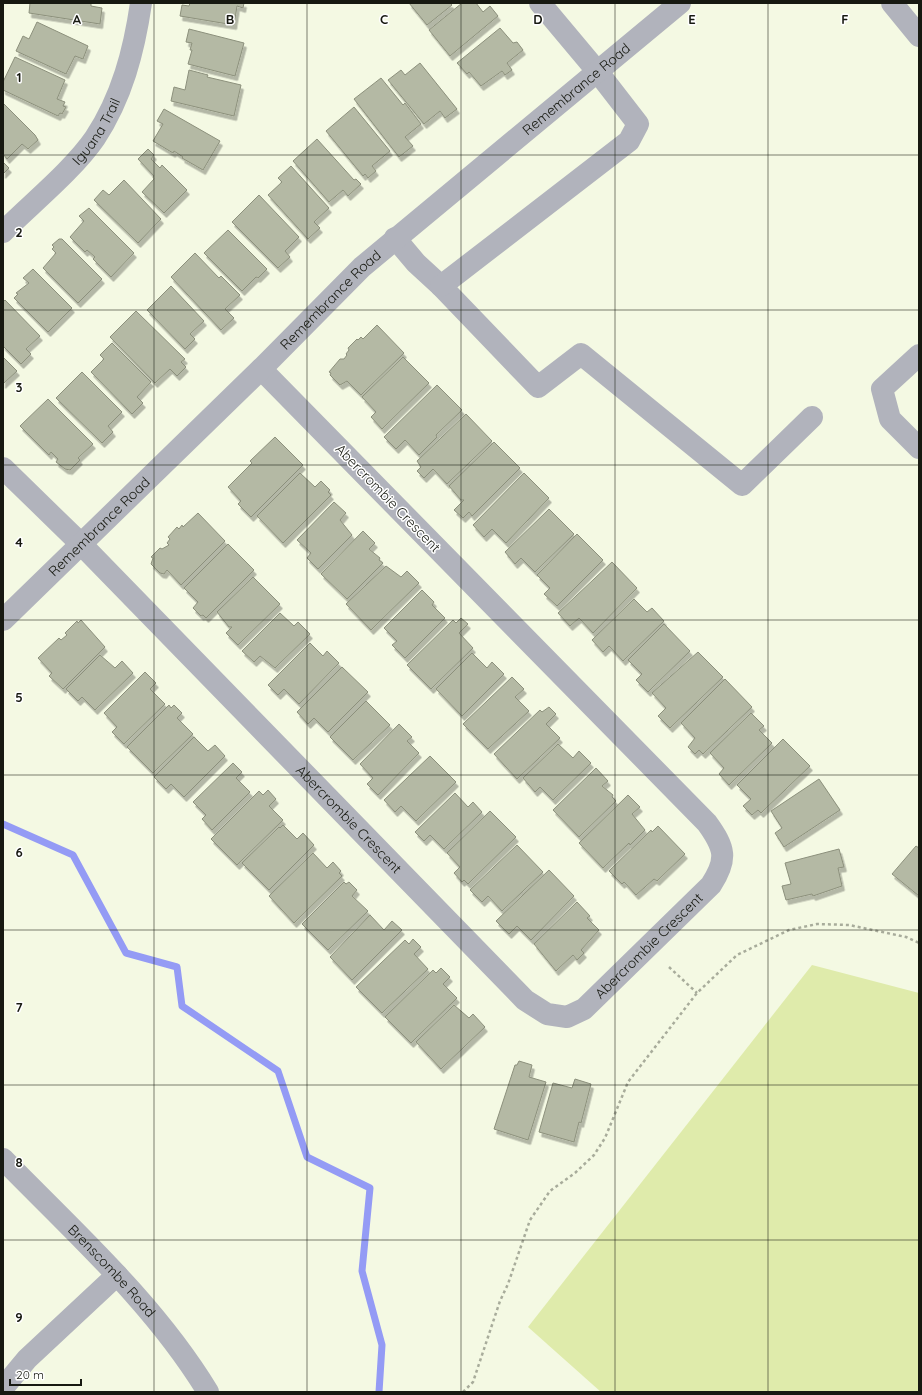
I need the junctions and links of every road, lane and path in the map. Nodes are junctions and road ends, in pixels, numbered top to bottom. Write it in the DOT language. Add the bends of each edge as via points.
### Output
graph roads {
  1 [pos="141,3"];
  2 [pos="540,3"];
  3 [pos="680,3"];
  4 [pos="892,3"];
  5 [pos="919,36"];
  6 [pos="597,71"];
  7 [pos="3,232"];
  8 [pos="395,238"];
  9 [pos="441,286"];
  10 [pos="919,355"];
  11 [pos="261,369"];
  12 [pos="812,417"];
  13 [pos="919,448"];
  14 [pos="3,468"];
  15 [pos="80,543"];
  16 [pos="3,620"];
  17 [pos="919,944"];
  18 [pos="669,967"];
  19 [pos="697,993"];
  20 [pos="3,1159"];
  21 [pos="117,1275"];
  22 [pos="3,1388"];
  23 [pos="208,1392"];
  24 [pos="463,1392"];
  1 -- 7 [label="street, Iguana Trail" via="130,60 120,90 94,138 72,164"];
  2 -- 6 [label="street"];
  3 -- 6 [label="street, Remembrance Road"];
  4 -- 5 [label="street"];
  6 -- 8 [label="street, Remembrance Road"];
  6 -- 9 [label="street" via="638,124 629,141"];
  8 -- 9 [label="street" via="416,263"];
  8 -- 11 [label="street, Remembrance Road" via="362,267"];
  9 -- 12 [label="street" via="538,387 581,354 742,485"];
  10 -- 13 [label="street" via="882,389 890,419"];
  11 -- 15 [label="street, Remembrance Road"];
  11 -- 15 [label="street, Abercrombie Crescent" via="707,823 719,840 723,854 720,871 711,885 584,1009 567,1017 547,1014 525,1000"];
  14 -- 15 [label="street"];
  15 -- 16 [label="street, Remembrance Road"];
  17 -- 19 [label="path" via="906,937 849,925 817,924 789,930 737,955"];
  18 -- 19 [label="path"];
  19 -- 24 [label="path" via="628,1082 605,1138 594,1155 575,1174 550,1191 530,1220 473,1382"];
  20 -- 21 [label="street, Brenscombe Road"];
  21 -- 22 [label="street" via="27,1359"];
  21 -- 23 [label="street, Brenscombe Road" via="173,1338"];
}
